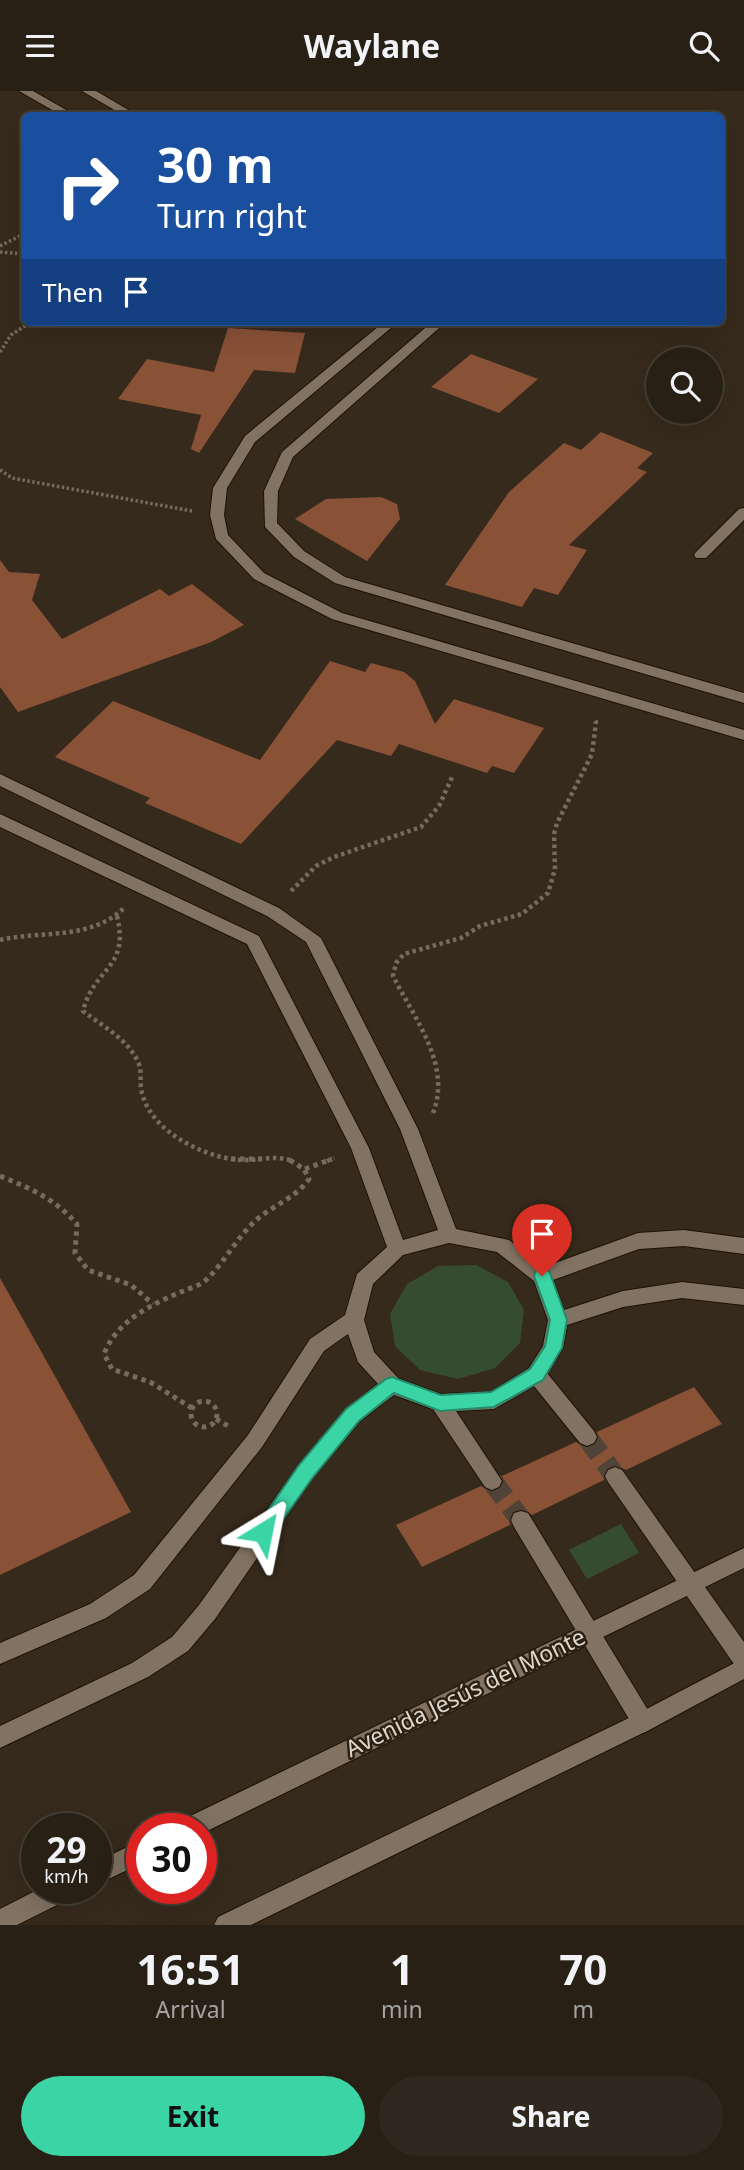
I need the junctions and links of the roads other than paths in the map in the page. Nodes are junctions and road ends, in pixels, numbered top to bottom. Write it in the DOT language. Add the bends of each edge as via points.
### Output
graph roads {
  1 [pos="25,91"];
  2 [pos="88,91"];
  3 [pos="64,112"];
  4 [pos="126,112"];
  5 [pos="387,326"];
  6 [pos="435,326"];
  7 [pos="744,512"];
  8 [pos="701,555"];
  9 [pos="744,698"];
  10 [pos="744,735"];
  11 [pos="0,779"];
  12 [pos="0,820"];
  13 [pos="449,1235"];
  14 [pos="744,1246"];
  15 [pos="397,1249"];
  16 [pos="542,1276"];
  17 [pos="744,1297"];
  18 [pos="558,1320"];
  19 [pos="354,1321"];
  20 [pos="536,1374"];
  21 [pos="392,1385"];
  22 [pos="440,1403"];
  23 [pos="587,1437"];
  24 [pos="615,1475"];
  25 [pos="492,1481"];
  26 [pos="521,1520"];
  27 [pos="744,1558"];
  28 [pos="692,1584"];
  29 [pos="586,1632"];
  30 [pos="0,1654"];
  31 [pos="744,1660"];
  32 [pos="744,1668"];
  33 [pos="643,1722"];
  34 [pos="0,1737"];
  35 [pos="217,1815"];
  36 [pos="35,1904"];
  37 [pos="0,1921"];
  38 [pos="226,1925"];
  1 -- 3 [label="street"];
  2 -- 4 [label="street"];
  5 -- 10 [label="street" via="250,439 220,488 217,515 221,536 259,576 337,616"];
  6 -- 9 [label="street" via="288,456 271,491 270,524 299,554 340,580"];
  7 -- 8 [label="street"];
  11 -- 13 [label="street" via="273,912 312,938 410,1129"];
  12 -- 15 [label="street" via="253,940 360,1148"];
  13 -- 15 [label="street"];
  13 -- 16 [label="street" via="502,1245"];
  14 -- 16 [label="street" via="684,1238 638,1241"];
  15 -- 19 [label="street" via="364,1280"];
  16 -- 18 [label="street"];
  17 -- 18 [label="street" via="682,1290 623,1299"];
  18 -- 20 [label="street" via="553,1348"];
  19 -- 21 [label="street" via="365,1356"];
  19 -- 30 [label="street" via="317,1345 255,1441 142,1582 98,1611"];
  20 -- 22 [label="street" via="494,1400"];
  20 -- 23 [label="street"];
  21 -- 22 [label="street"];
  21 -- 34 [label="street" via="352,1415 306,1471 180,1644 140,1670"];
  22 -- 25 [label="street"];
  24 -- 28 [label="street"];
  26 -- 29 [label="street"];
  27 -- 28 [label="street, Avenida Jesús del Monte"];
  28 -- 29 [label="street, Avenida Jesús del Monte"];
  28 -- 31 [label="street"];
  29 -- 33 [label="street"];
  29 -- 35 [label="street, Avenida Jesús del Monte"];
  32 -- 33 [label="street"];
  33 -- 38 [label="street"];
  36 -- 37 [label="street"];
}
